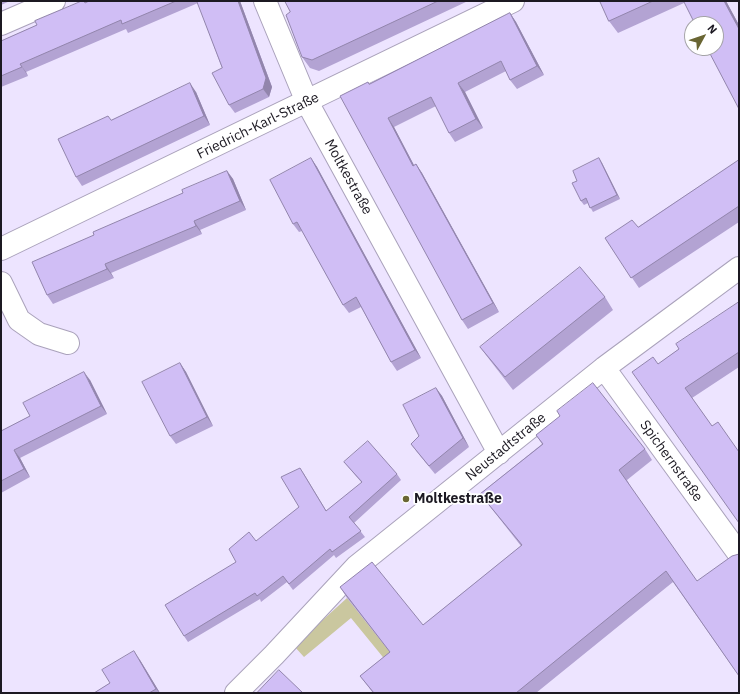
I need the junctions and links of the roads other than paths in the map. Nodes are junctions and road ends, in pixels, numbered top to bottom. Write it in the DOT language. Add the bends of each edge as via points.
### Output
graph roads {
  1 [pos="54,1"];
  2 [pos="265,1"];
  3 [pos="513,1"];
  4 [pos="1,24"];
  5 [pos="307,102"];
  6 [pos="1,249"];
  7 [pos="739,268"];
  8 [pos="1,283"];
  9 [pos="68,343"];
  10 [pos="604,368"];
  11 [pos="499,453"];
  12 [pos="739,554"];
  13 [pos="236,693"];
  1 -- 4 [label="street"];
  2 -- 5 [label="street, Moltkestraße"];
  3 -- 5 [label="street, Friedrich-Karl-Straße"];
  5 -- 6 [label="street, Friedrich-Karl-Straße"];
  5 -- 11 [label="street, Moltkestraße"];
  7 -- 10 [label="street, Neustadtstraße"];
  8 -- 9 [label="street" via="19,320 39,334"];
  10 -- 11 [label="street, Neustadtstraße"];
  10 -- 12 [label="street, Spichernstraße"];
  11 -- 13 [label="street, Neustadtstraße" via="357,566"];
}
